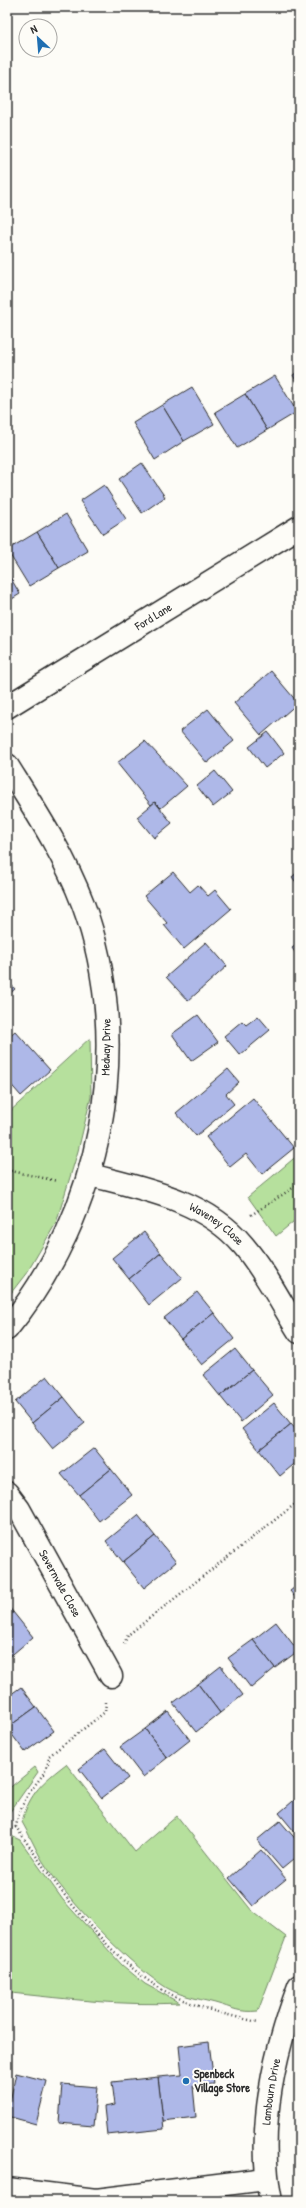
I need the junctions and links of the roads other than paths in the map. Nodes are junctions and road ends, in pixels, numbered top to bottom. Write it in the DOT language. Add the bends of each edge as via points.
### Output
graph roads {
  1 [pos="299,527"];
  2 [pos="7,707"];
  3 [pos="7,765"];
  4 [pos="87,1181"];
  5 [pos="7,1329"];
  6 [pos="299,1332"];
  7 [pos="7,1493"];
  8 [pos="111,1676"];
  9 [pos="299,1986"];
  10 [pos="266,2178"];
  11 [pos="7,2190"];
  12 [pos="271,2201"];
  1 -- 2 [label="street, Ford Lane"];
  3 -- 4 [label="street, Medway Drive" via="56,843 76,885 91,928 101,970 108,1030 107,1050 100,1124"];
  4 -- 5 [label="street, Medway Drive" via="63,1243 49,1271"];
  4 -- 6 [label="street, Waveney Close" via="180,1200 203,1212 228,1230 252,1256"];
  7 -- 8 [label="street, Severnvale Close" via="19,1509"];
  9 -- 10 [label="street, Lambourn Drive" via="277,2056 266,2120"];
  10 -- 11 [label="street" via="96,2200"];
  10 -- 12 [label="street, Lambourn Drive"];
}
